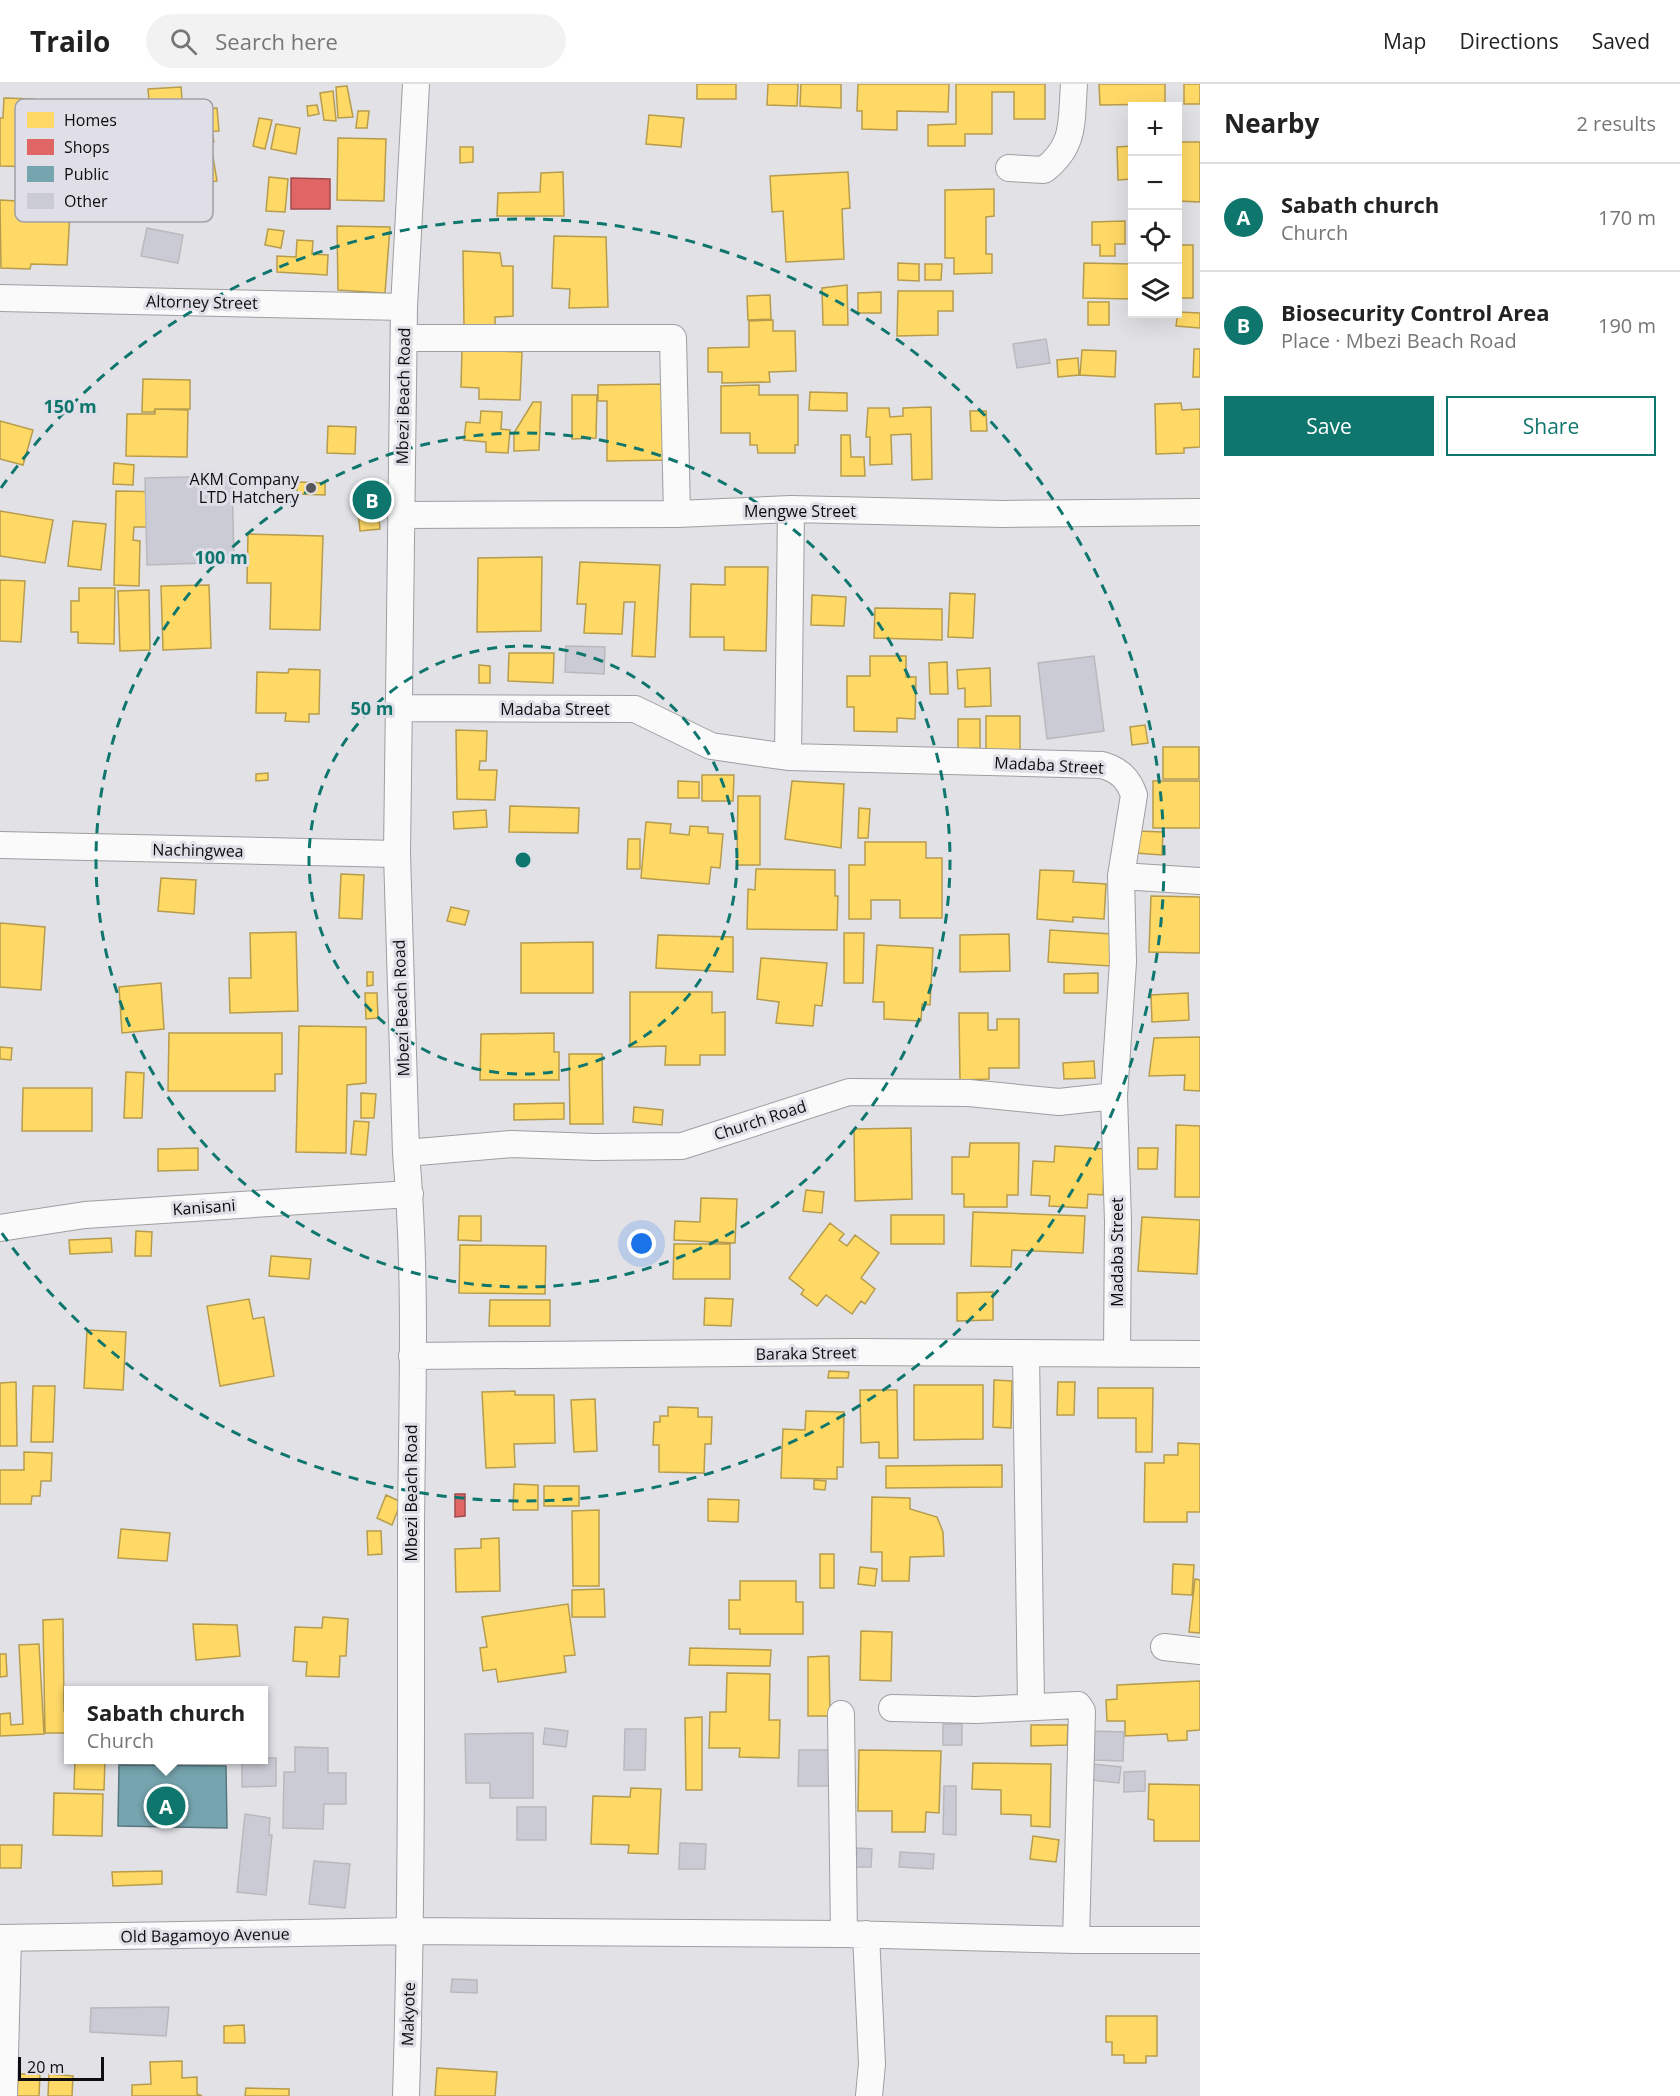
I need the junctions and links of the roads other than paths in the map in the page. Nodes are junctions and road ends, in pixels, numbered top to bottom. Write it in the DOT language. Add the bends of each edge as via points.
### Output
graph roads {
  1 [pos="416,84"];
  2 [pos="1074,84"];
  3 [pos="1009,168"];
  4 [pos="0,298"];
  5 [pos="404,307"];
  6 [pos="404,338"];
  7 [pos="791,509"];
  8 [pos="1200,512"];
  9 [pos="677,514"];
  10 [pos="401,515"];
  11 [pos="400,708"];
  12 [pos="788,757"];
  13 [pos="0,845"];
  14 [pos="397,854"];
  15 [pos="1121,876"];
  16 [pos="1200,881"];
  17 [pos="1114,1096"];
  18 [pos="406,1153"];
  19 [pos="410,1194"];
  20 [pos="0,1228"];
  21 [pos="1026,1353"];
  22 [pos="1117,1354"];
  23 [pos="1200,1354"];
  24 [pos="412,1356"];
  25 [pos="1164,1647"];
  26 [pos="1200,1651"];
  27 [pos="1031,1706"];
  28 [pos="891,1708"];
  29 [pos="841,1714"];
  30 [pos="411,1931"];
  31 [pos="855,1934"];
  32 [pos="4,1939"];
  33 [pos="1076,1940"];
  34 [pos="1200,1940"];
  35 [pos="4,2096"];
  36 [pos="406,2096"];
  37 [pos="869,2096"];
  1 -- 5 [label="street, Mbezi Beach Road"];
  2 -- 3 [label="street" via="1068,144 1059,158 1044,170"];
  4 -- 5 [label="street, Altorney Street"];
  5 -- 6 [label="street, Mbezi Beach Road"];
  6 -- 9 [label="street" via="673,338"];
  6 -- 10 [label="street, Mbezi Beach Road"];
  7 -- 8 [label="street, Mengwe Street" via="1003,514"];
  7 -- 9 [label="street, Mengwe Street"];
  7 -- 12 [label="street"];
  9 -- 10 [label="street, Mengwe Street"];
  10 -- 11 [label="street, Mbezi Beach Road"];
  11 -- 12 [label="street, Madaba Street" via="635,709 711,746"];
  11 -- 14 [label="street, Mbezi Beach Road"];
  12 -- 15 [label="street, Madaba Street" via="1113,768 1130,784 1134,795"];
  13 -- 14 [label="street, Nachingwea"];
  14 -- 18 [label="street, Mbezi Beach Road"];
  15 -- 16 [label="street"];
  15 -- 17 [label="street, Madaba Street" via="1123,962"];
  17 -- 18 [label="street, Church Road" via="1059,1101 969,1093 849,1092 682,1146 512,1144"];
  17 -- 22 [label="street, Madaba Street"];
  18 -- 19 [label="street, Mbezi Beach Road"];
  19 -- 20 [label="street, Kanisani" via="85,1215"];
  19 -- 24 [label="street, Mbezi Beach Road"];
  21 -- 22 [label="street, Baraka Street"];
  21 -- 24 [label="street, Baraka Street"];
  21 -- 27 [label="street"];
  22 -- 23 [label="street, Baraka Street"];
  24 -- 30 [label="street, Mbezi Beach Road"];
  25 -- 26 [label="street"];
  27 -- 28 [label="street" via="976,1710"];
  27 -- 33 [label="street" via="1071,1704 1082,1711"];
  29 -- 31 [label="street"];
  30 -- 31 [label="street, Old Bagamoyo Avenue"];
  30 -- 32 [label="street, Old Bagamoyo Avenue"];
  30 -- 36 [label="street, Makyote"];
  31 -- 33 [label="street, Old Bagamoyo Avenue"];
  31 -- 37 [label="street" via="872,2064"];
  32 -- 35 [label="street"];
  33 -- 34 [label="street, Old Bagamoyo Avenue"];
}
